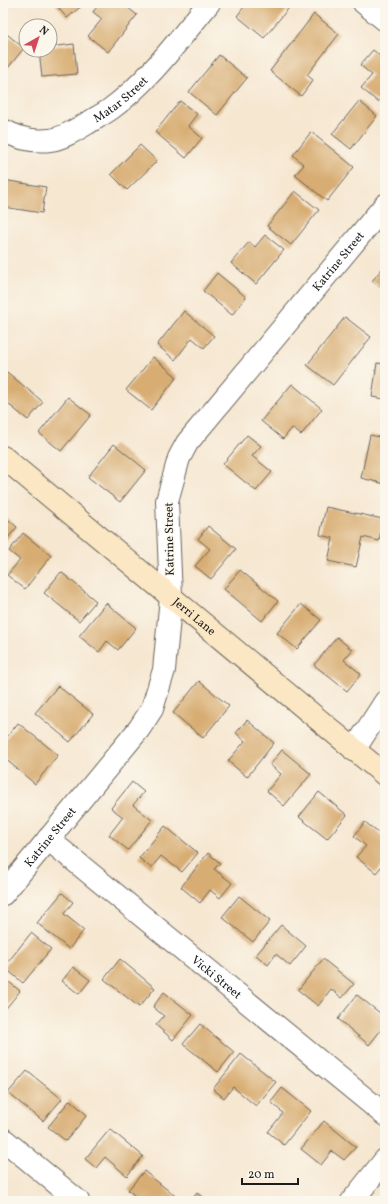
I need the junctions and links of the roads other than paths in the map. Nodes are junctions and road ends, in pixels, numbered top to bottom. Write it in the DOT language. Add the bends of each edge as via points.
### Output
graph roads {
  1 [pos="209,3"];
  2 [pos="364,3"];
  3 [pos="385,20"];
  4 [pos="3,130"];
  5 [pos="385,205"];
  6 [pos="3,457"];
  7 [pos="171,597"];
  8 [pos="385,702"];
  9 [pos="354,750"];
  10 [pos="385,775"];
  11 [pos="48,839"];
  12 [pos="3,894"];
  13 [pos="385,1115"];
  14 [pos="3,1139"];
  15 [pos="385,1160"];
  16 [pos="78,1201"];
  17 [pos="352,1201"];
  1 -- 4 [label="street, Matar Street" via="138,86 112,108 74,131 51,140 31,140 11,135"];
  2 -- 3 [label="street"];
  5 -- 7 [label="street, Katrine Street" via="187,443 179,458 166,501"];
  6 -- 7 [label="street, Jerri Lane"];
  7 -- 9 [label="street, Jerri Lane"];
  7 -- 11 [label="street, Katrine Street" via="164,670 152,709 139,729"];
  8 -- 9 [label="street"];
  9 -- 10 [label="street, Jerri Lane"];
  11 -- 12 [label="street, Katrine Street"];
  11 -- 13 [label="street, Vicki Street"];
  14 -- 16 [label="street"];
  15 -- 17 [label="street"];
}
